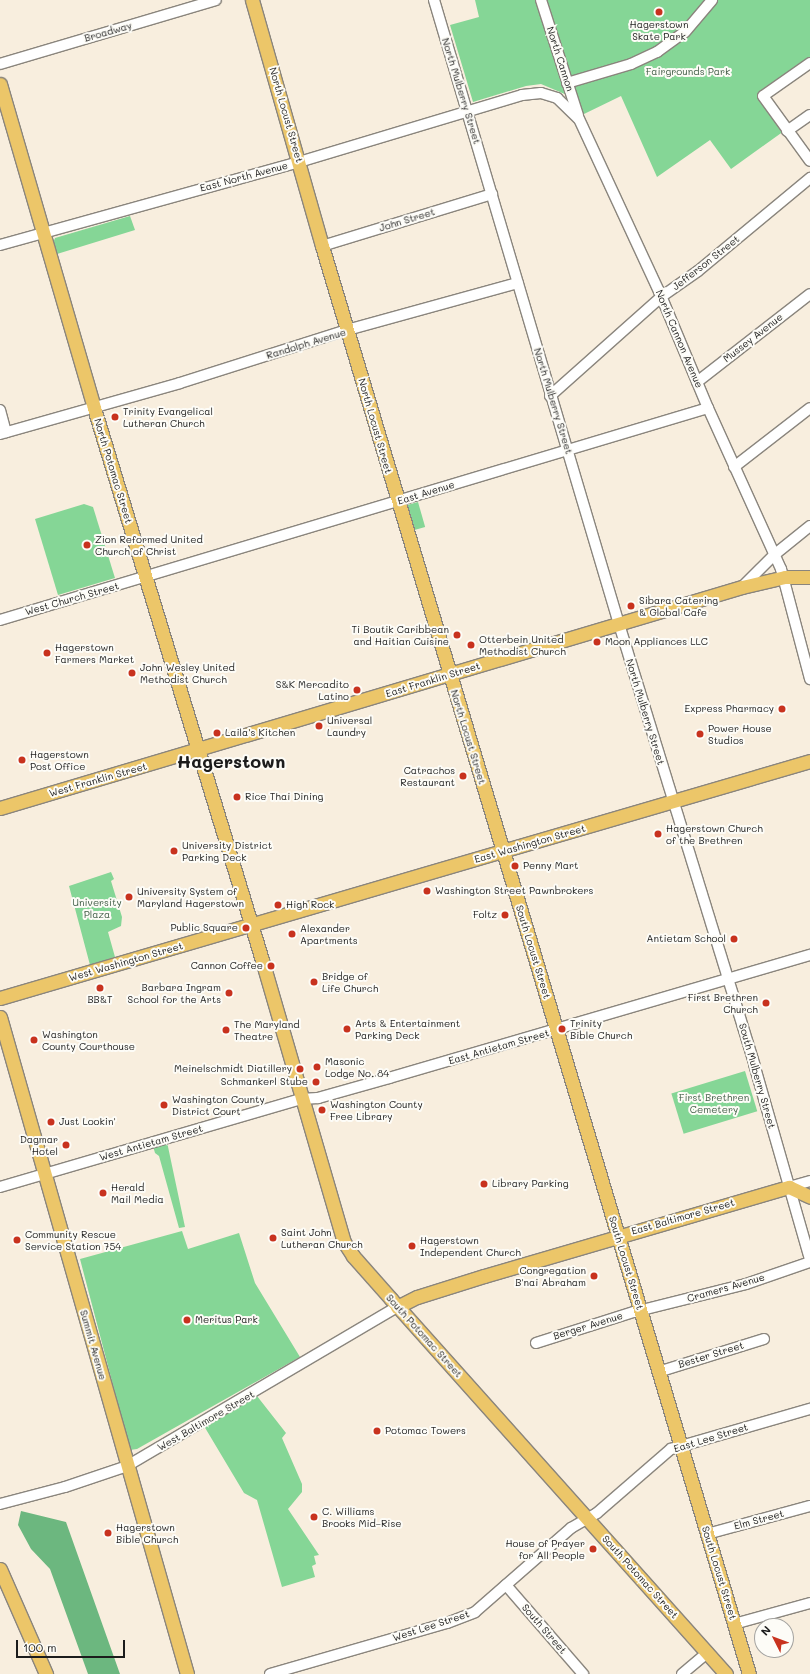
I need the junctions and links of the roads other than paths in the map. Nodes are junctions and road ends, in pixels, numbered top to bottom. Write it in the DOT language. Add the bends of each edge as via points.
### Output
graph roads {
  1 [pos="216,0"];
  2 [pos="252,0"];
  3 [pos="434,0"];
  4 [pos="541,0"];
  5 [pos="712,0"];
  6 [pos="810,63"];
  7 [pos="0,64"];
  8 [pos="568,83"];
  9 [pos="0,84"];
  10 [pos="467,112"];
  11 [pos="810,115"];
  12 [pos="579,119"];
  13 [pos="787,131"];
  14 [pos="810,161"];
  15 [pos="299,162"];
  16 [pos="810,178"];
  17 [pos="492,194"];
  18 [pos="44,235"];
  19 [pos="0,245"];
  20 [pos="322,246"];
  21 [pos="518,283"];
  22 [pos="810,294"];
  23 [pos="662,297"];
  24 [pos="347,330"];
  25 [pos="697,382"];
  26 [pos="550,396"];
  27 [pos="94,408"];
  28 [pos="708,408"];
  29 [pos="810,408"];
  30 [pos="0,410"];
  31 [pos="3,433"];
  32 [pos="568,451"];
  33 [pos="734,467"];
  34 [pos="397,502"];
  35 [pos="810,526"];
  36 [pos="774,555"];
  37 [pos="810,576"];
  38 [pos="785,577"];
  39 [pos="144,578"];
  40 [pos="742,587"];
  41 [pos="0,620"];
  42 [pos="618,624"];
  43 [pos="449,675"];
  44 [pos="810,680"];
  45 [pos="196,751"];
  46 [pos="810,761"];
  47 [pos="673,802"];
  48 [pos="0,808"];
  49 [pos="503,852"];
  50 [pos="251,926"];
  51 [pos="810,955"];
  52 [pos="728,978"];
  53 [pos="0,998"];
  54 [pos="0,1017"];
  55 [pos="556,1030"];
  56 [pos="301,1099"];
  57 [pos="45,1173"];
  58 [pos="810,1181"];
  59 [pos="0,1187"];
  60 [pos="789,1187"];
  61 [pos="810,1196"];
  62 [pos="617,1236"];
  63 [pos="810,1259"];
  64 [pos="810,1262"];
  65 [pos="397,1307"];
  66 [pos="641,1312"];
  67 [pos="764,1339"];
  68 [pos="536,1343"];
  69 [pos="658,1372"];
  70 [pos="810,1409"];
  71 [pos="681,1445"];
  72 [pos="127,1466"];
  73 [pos="0,1504"];
  74 [pos="810,1506"];
  75 [pos="587,1519"];
  76 [pos="707,1534"];
  77 [pos="0,1569"];
  78 [pos="506,1585"];
  79 [pos="810,1603"];
  80 [pos="734,1624"];
  81 [pos="708,1652"];
  82 [pos="46,1674"];
  83 [pos="187,1674"];
  84 [pos="270,1674"];
  85 [pos="582,1674"];
  86 [pos="682,1674"];
  87 [pos="726,1674"];
  88 [pos="749,1674"];
  1 -- 7 [label="street, Broadway"];
  2 -- 15 [label="main road, North Locust Street"];
  3 -- 10 [label="street, North Mulberry Street"];
  4 -- 8 [label="street, North Cannon"];
  5 -- 8 [label="street" via="685,32 657,52 631,64"];
  6 -- 13 [label="street" via="763,96"];
  8 -- 12 [label="street, North Cannon"];
  9 -- 18 [label="main road, North Potomac Street"];
  10 -- 12 [label="street, North Cannon Avenue" via="522,95 541,93 557,98"];
  10 -- 15 [label="street, East North Avenue"];
  10 -- 17 [label="street, North Mulberry Street"];
  11 -- 13 [label="street"];
  12 -- 23 [label="street, North Cannon Avenue"];
  13 -- 14 [label="street"];
  15 -- 18 [label="street, East North Avenue"];
  15 -- 20 [label="main road, North Locust Street"];
  16 -- 23 [label="street, Jefferson Street" via="698,271"];
  17 -- 20 [label="street, John Street"];
  17 -- 21 [label="street, North Mulberry Street"];
  18 -- 19 [label="street, East North Avenue"];
  18 -- 27 [label="main road, North Potomac Street"];
  20 -- 24 [label="main road, North Locust Street"];
  21 -- 24 [label="street, Randolph Avenue"];
  21 -- 26 [label="street, North Mulberry Street"];
  22 -- 25 [label="street, Mussey Avenue"];
  23 -- 25 [label="street, North Cannon Avenue"];
  23 -- 26 [label="street, Jefferson Street"];
  24 -- 27 [label="street, Randolph Avenue"];
  24 -- 34 [label="main road, North Locust Street"];
  25 -- 28 [label="street, North Cannon Avenue"];
  26 -- 32 [label="street, North Mulberry Street"];
  27 -- 31 [label="street, Randolph Avenue"];
  27 -- 39 [label="main road, North Potomac Street"];
  28 -- 32 [label="street, East Avenue"];
  28 -- 33 [label="street, North Cannon Avenue"];
  29 -- 33 [label="street"];
  30 -- 31 [label="street"];
  32 -- 34 [label="street, East Avenue"];
  32 -- 42 [label="street, North Mulberry Street"];
  33 -- 36 [label="street, North Cannon Avenue"];
  34 -- 39 [label="street, East Avenue"];
  34 -- 43 [label="main road, North Locust Street"];
  35 -- 36 [label="street, East Franklin Street"];
  36 -- 38 [label="street, North Cannon Avenue"];
  36 -- 40 [label="street, East Franklin Street"];
  37 -- 38 [label="main road"];
  38 -- 40 [label="main road"];
  38 -- 44 [label="street, North Cannon Avenue"];
  39 -- 41 [label="street, West Church Street"];
  39 -- 45 [label="main road, North Potomac Street"];
  40 -- 42 [label="main road, East Franklin Street"];
  42 -- 43 [label="main road, East Franklin Street"];
  42 -- 47 [label="street, North Mulberry Street"];
  43 -- 45 [label="main road, East Franklin Street"];
  43 -- 49 [label="main road, North Locust Street"];
  45 -- 48 [label="main road, West Franklin Street"];
  45 -- 50 [label="main road, North Potomac Street"];
  46 -- 47 [label="main road, East Washington Street"];
  47 -- 49 [label="main road, East Washington Street"];
  47 -- 52 [label="street, South Mulberry Street"];
  49 -- 50 [label="main road, East Washington Street"];
  49 -- 55 [label="main road, South Locust Street"];
  50 -- 53 [label="main road, West Washington Street"];
  50 -- 56 [label="main road, South Potomac Street"];
  51 -- 52 [label="street, East Antietam Street"];
  52 -- 55 [label="street, East Antietam Street"];
  52 -- 60 [label="street, South Mulberry Street"];
  54 -- 57 [label="main road, Summit Avenue"];
  55 -- 56 [label="street, East Antietam Street" via="318,1098"];
  55 -- 62 [label="main road, South Locust Street"];
  56 -- 57 [label="street, West Antietam Street"];
  56 -- 65 [label="main road, South Potomac Street" via="344,1242"];
  57 -- 59 [label="street, West Antietam Street"];
  57 -- 72 [label="main road, Summit Avenue"];
  58 -- 60 [label="street, East Baltimore Street"];
  60 -- 61 [label="main road"];
  60 -- 62 [label="main road, East Baltimore Street"];
  60 -- 63 [label="street, South Mulberry Street"];
  62 -- 65 [label="main road, East Baltimore Street" via="429,1293"];
  62 -- 66 [label="main road, South Locust Street"];
  64 -- 66 [label="street, Cramers Avenue" via="746,1284"];
  65 -- 72 [label="street, West Baltimore Street"];
  65 -- 75 [label="main road, South Potomac Street"];
  66 -- 68 [label="street, Berger Avenue"];
  66 -- 69 [label="main road, South Locust Street"];
  67 -- 69 [label="street, Bester Street"];
  69 -- 71 [label="main road, South Locust Street"];
  70 -- 71 [label="street, East Lee Street"];
  71 -- 75 [label="street, East Lee Street" via="671,1449"];
  71 -- 76 [label="main road, South Locust Street"];
  72 -- 73 [label="street, West Baltimore Street" via="65,1487"];
  72 -- 83 [label="main road, Summit Avenue"];
  74 -- 76 [label="street, Elm Street"];
  75 -- 78 [label="street, West Lee Street" via="570,1528"];
  75 -- 81 [label="main road, South Potomac Street"];
  76 -- 80 [label="main road, South Locust Street"];
  77 -- 82 [label="main road"];
  78 -- 84 [label="street, West Lee Street" via="475,1612 462,1618"];
  78 -- 85 [label="street, South Street"];
  79 -- 80 [label="street"];
  80 -- 88 [label="main road, South Locust Street"];
  81 -- 86 [label="street"];
  81 -- 87 [label="main road, South Potomac Street"];
}
